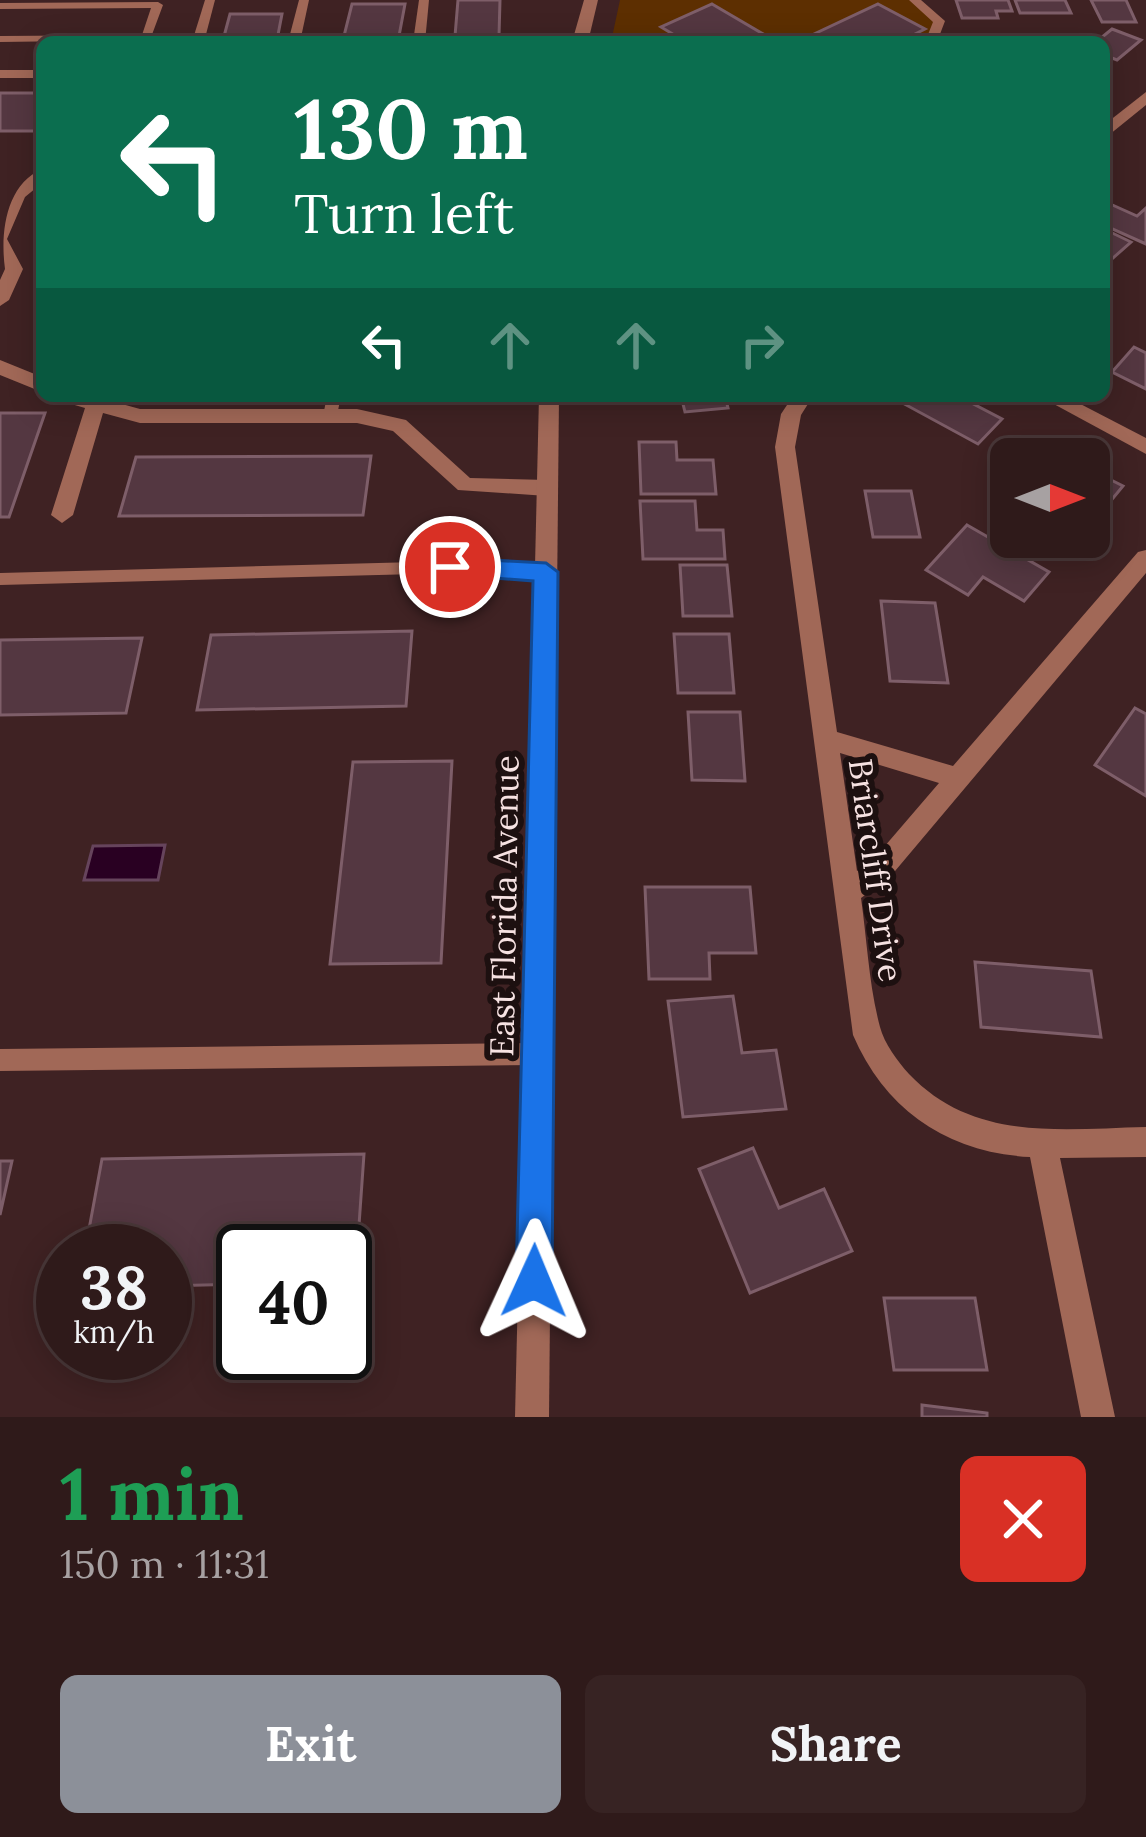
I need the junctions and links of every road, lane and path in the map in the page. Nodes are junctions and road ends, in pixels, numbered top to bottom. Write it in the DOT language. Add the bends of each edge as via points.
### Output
graph roads {
  1 [pos="210,0"];
  2 [pos="304,0"];
  3 [pos="424,0"];
  4 [pos="592,0"];
  5 [pos="914,0"];
  6 [pos="0,6"];
  7 [pos="146,36"];
  8 [pos="200,36"];
  9 [pos="296,36"];
  10 [pos="420,36"];
  11 [pos="582,36"];
  12 [pos="933,36"];
  13 [pos="0,39"];
  14 [pos="36,39"];
  15 [pos="0,74"];
  16 [pos="36,74"];
  17 [pos="1146,97"];
  18 [pos="1125,116"];
  19 [pos="1146,116"];
  20 [pos="1110,129"];
  21 [pos="36,179"];
  22 [pos="0,240"];
  23 [pos="2,291"];
  24 [pos="0,367"];
  25 [pos="36,382"];
  26 [pos="89,402"];
  27 [pos="549,402"];
  28 [pos="799,402"];
  29 [pos="1060,402"];
  30 [pos="96,404"];
  31 [pos="142,406"];
  32 [pos="332,406"];
  33 [pos="1146,447"];
  34 [pos="547,488"];
  35 [pos="62,515"];
  36 [pos="1146,558"];
  37 [pos="546,572"];
  38 [pos="0,579"];
  39 [pos="824,738"];
  40 [pos="957,778"];
  41 [pos="846,893"];
  42 [pos="538,1054"];
  43 [pos="0,1060"];
  44 [pos="1146,1142"];
  45 [pos="1042,1143"];
  46 [pos="532,1417"];
  47 [pos="1098,1417"];
  1 -- 8 [label="lane"];
  2 -- 9 [label="lane"];
  3 -- 10 [label="lane"];
  4 -- 11 [label="street"];
  5 -- 12 [label="lane" via="939,21"];
  6 -- 7 [label="lane" via="158,5"];
  13 -- 14 [label="lane"];
  15 -- 16 [label="lane"];
  17 -- 18 [label="street"];
  18 -- 19 [label="street"];
  18 -- 20 [label="street"];
  21 -- 22 [label="street" via="17,195"];
  22 -- 23 [label="street" via="14,269"];
  24 -- 25 [label="street"];
  26 -- 30 [label="street"];
  27 -- 34 [label="street, East Florida Avenue"];
  28 -- 39 [label="street, Briarcliff Drive" via="785,447"];
  29 -- 33 [label="street"];
  30 -- 31 [label="street"];
  30 -- 35 [label="street"];
  31 -- 32 [label="street"];
  32 -- 34 [label="street" via="399,425 465,485"];
  34 -- 37 [label="street, East Florida Avenue"];
  36 -- 40 [label="street"];
  37 -- 38 [label="lane" via="493,566"];
  37 -- 42 [label="street, East Florida Avenue"];
  39 -- 40 [label="street"];
  39 -- 41 [label="street, Briarcliff Drive"];
  40 -- 41 [label="street" via="881,869"];
  41 -- 45 [label="street, Briarcliff Drive" via="867,1035 899,1088 969,1136"];
  42 -- 43 [label="lane"];
  42 -- 46 [label="street, East Florida Avenue"];
  44 -- 45 [label="street, Briarcliff Drive"];
  45 -- 47 [label="street"];
}
